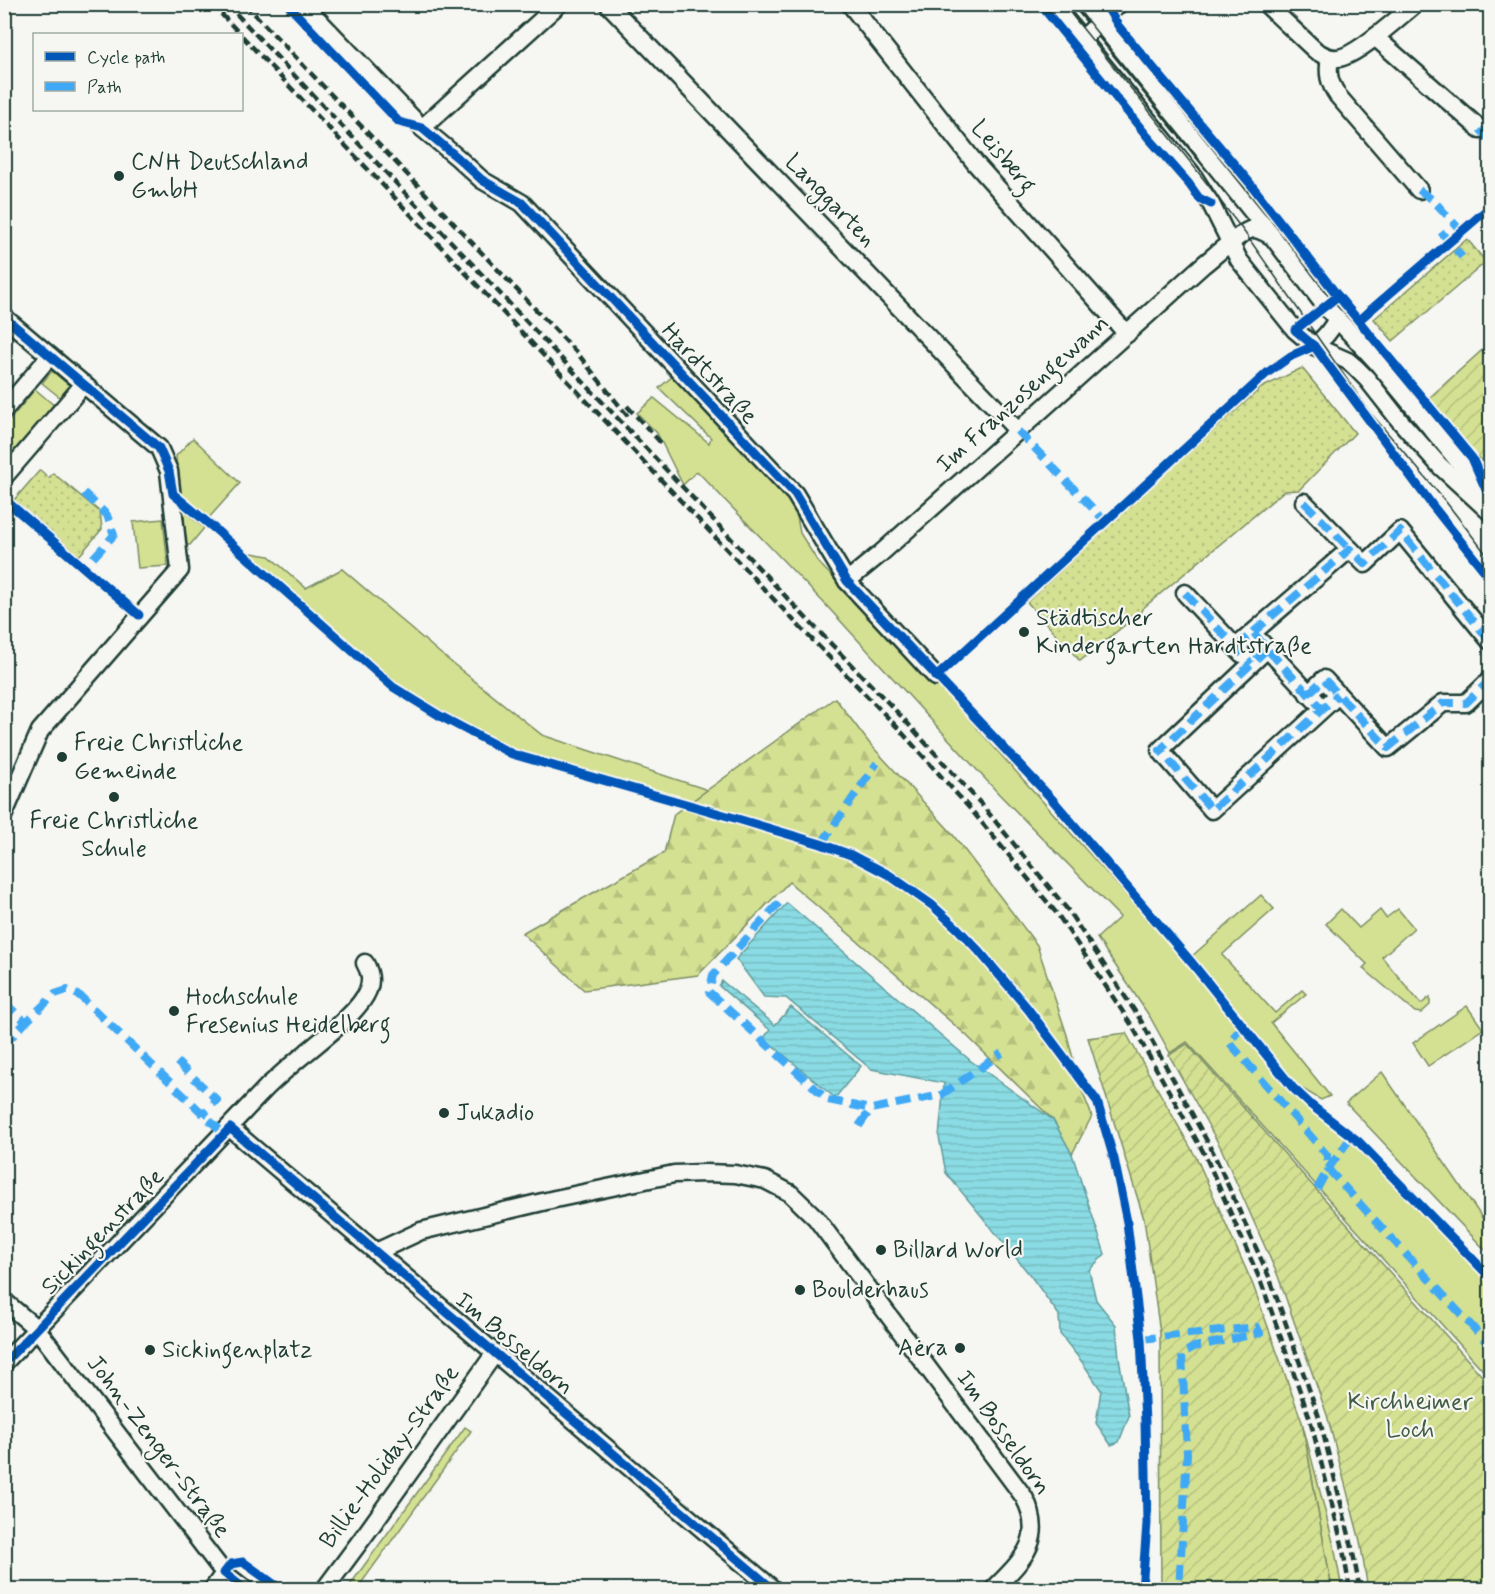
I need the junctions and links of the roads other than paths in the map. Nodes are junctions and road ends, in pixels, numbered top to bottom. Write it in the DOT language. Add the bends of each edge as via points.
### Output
graph roads {
  1 [pos="303,4"];
  2 [pos="559,4"];
  3 [pos="608,4"];
  4 [pos="850,4"];
  5 [pos="1053,4"];
  6 [pos="1084,4"];
  7 [pos="1119,4"];
  8 [pos="1266,4"];
  9 [pos="1415,4"];
  10 [pos="1098,24"];
  11 [pos="1375,37"];
  12 [pos="1081,40"];
  13 [pos="1330,57"];
  14 [pos="422,128"];
  15 [pos="1480,129"];
  16 [pos="1419,190"];
  17 [pos="1272,236"];
  18 [pos="1230,243"];
  19 [pos="4,317"];
  20 [pos="1337,318"];
  21 [pos="1127,334"];
  22 [pos="1314,346"];
  23 [pos="51,356"];
  24 [pos="84,384"];
  25 [pos="4,410"];
  26 [pos="1018,431"];
  27 [pos="4,477"];
  28 [pos="1491,500"];
  29 [pos="1304,502"];
  30 [pos="1491,512"];
  31 [pos="1350,549"];
  32 [pos="847,581"];
  33 [pos="1185,593"];
  34 [pos="1254,633"];
  35 [pos="1491,641"];
  36 [pos="1236,647"];
  37 [pos="1267,649"];
  38 [pos="1251,664"];
  39 [pos="936,677"];
  40 [pos="1491,680"];
  41 [pos="1308,693"];
  42 [pos="1338,695"];
  43 [pos="1322,709"];
  44 [pos="4,814"];
  45 [pos="365,963"];
  46 [pos="230,1128"];
  47 [pos="376,1252"];
  48 [pos="4,1302"];
  49 [pos="37,1329"];
  50 [pos="495,1353"];
  51 [pos="4,1363"];
  52 [pos="224,1573"];
  53 [pos="212,1590"];
  54 [pos="246,1590"];
  55 [pos="324,1590"];
  56 [pos="774,1590"];
  57 [pos="993,1590"];
  1 -- 14 [label="street, Hardtstraße"];
  2 -- 14 [label="street"];
  3 -- 26 [label="street, Langgarten"];
  4 -- 21 [label="street, Leisberg" via="976,164"];
  5 -- 12 [label="street"];
  6 -- 10 [label="street"];
  7 -- 10 [label="street"];
  8 -- 13 [label="street" via="1316,51"];
  9 -- 11 [label="street"];
  10 -- 12 [label="street"];
  10 -- 17 [label="street"];
  11 -- 13 [label="street" via="1348,55"];
  11 -- 15 [label="street"];
  12 -- 18 [label="street" via="1192,174"];
  13 -- 16 [label="street" via="1329,78 1338,96"];
  14 -- 32 [label="street, Hardtstraße" via="482,180 522,203 795,494"];
  17 -- 18 [label="street, Im Franzosengewann" via="1251,229"];
  17 -- 20 [label="street"];
  18 -- 21 [label="street, Im Franzosengewann"];
  18 -- 22 [label="street" via="1278,310"];
  19 -- 23 [label="street"];
  20 -- 22 [label="street"];
  20 -- 28 [label="street"];
  21 -- 26 [label="street, Im Franzosengewann"];
  22 -- 30 [label="street" via="1355,367 1440,466"];
  23 -- 24 [label="street"];
  23 -- 25 [label="street"];
  24 -- 27 [label="street"];
  24 -- 44 [label="street" via="159,448 169,471 180,570 40,732"];
  26 -- 32 [label="street, Im Franzosengewann"];
  29 -- 31 [label="street"];
  31 -- 34 [label="street"];
  31 -- 35 [label="street" via="1365,564 1400,531"];
  32 -- 39 [label="street, Hardtstraße"];
  33 -- 36 [label="street"];
  34 -- 36 [label="street"];
  34 -- 37 [label="street"];
  36 -- 38 [label="street"];
  37 -- 38 [label="street"];
  37 -- 41 [label="street"];
  38 -- 43 [label="street" via="1160,750 1212,810"];
  40 -- 42 [label="street" via="1466,703 1443,703 1388,748"];
  41 -- 42 [label="street" via="1324,679"];
  41 -- 43 [label="street"];
  42 -- 43 [label="street"];
  45 -- 46 [label="street, Sickingenstraße" via="370,981 362,1001 323,1041 267,1087"];
  46 -- 47 [label="street, Im Bosseldorn"];
  46 -- 49 [label="street, Sickingenstraße"];
  47 -- 50 [label="street, Im Bosseldorn"];
  47 -- 57 [label="street, Im Bosseldorn" via="421,1231 674,1174 735,1174 783,1188 816,1218 1030,1508 1034,1533 1031,1544"];
  48 -- 49 [label="street, John-Zenger-Straße"];
  49 -- 51 [label="street, Sickingenstraße"];
  49 -- 52 [label="street, John-Zenger-Straße"];
  50 -- 55 [label="street, Billie-Holiday-Straße"];
  50 -- 56 [label="street, Im Bosseldorn"];
  52 -- 53 [label="street"];
  52 -- 54 [label="street, John-Zenger-Straße"];
}
